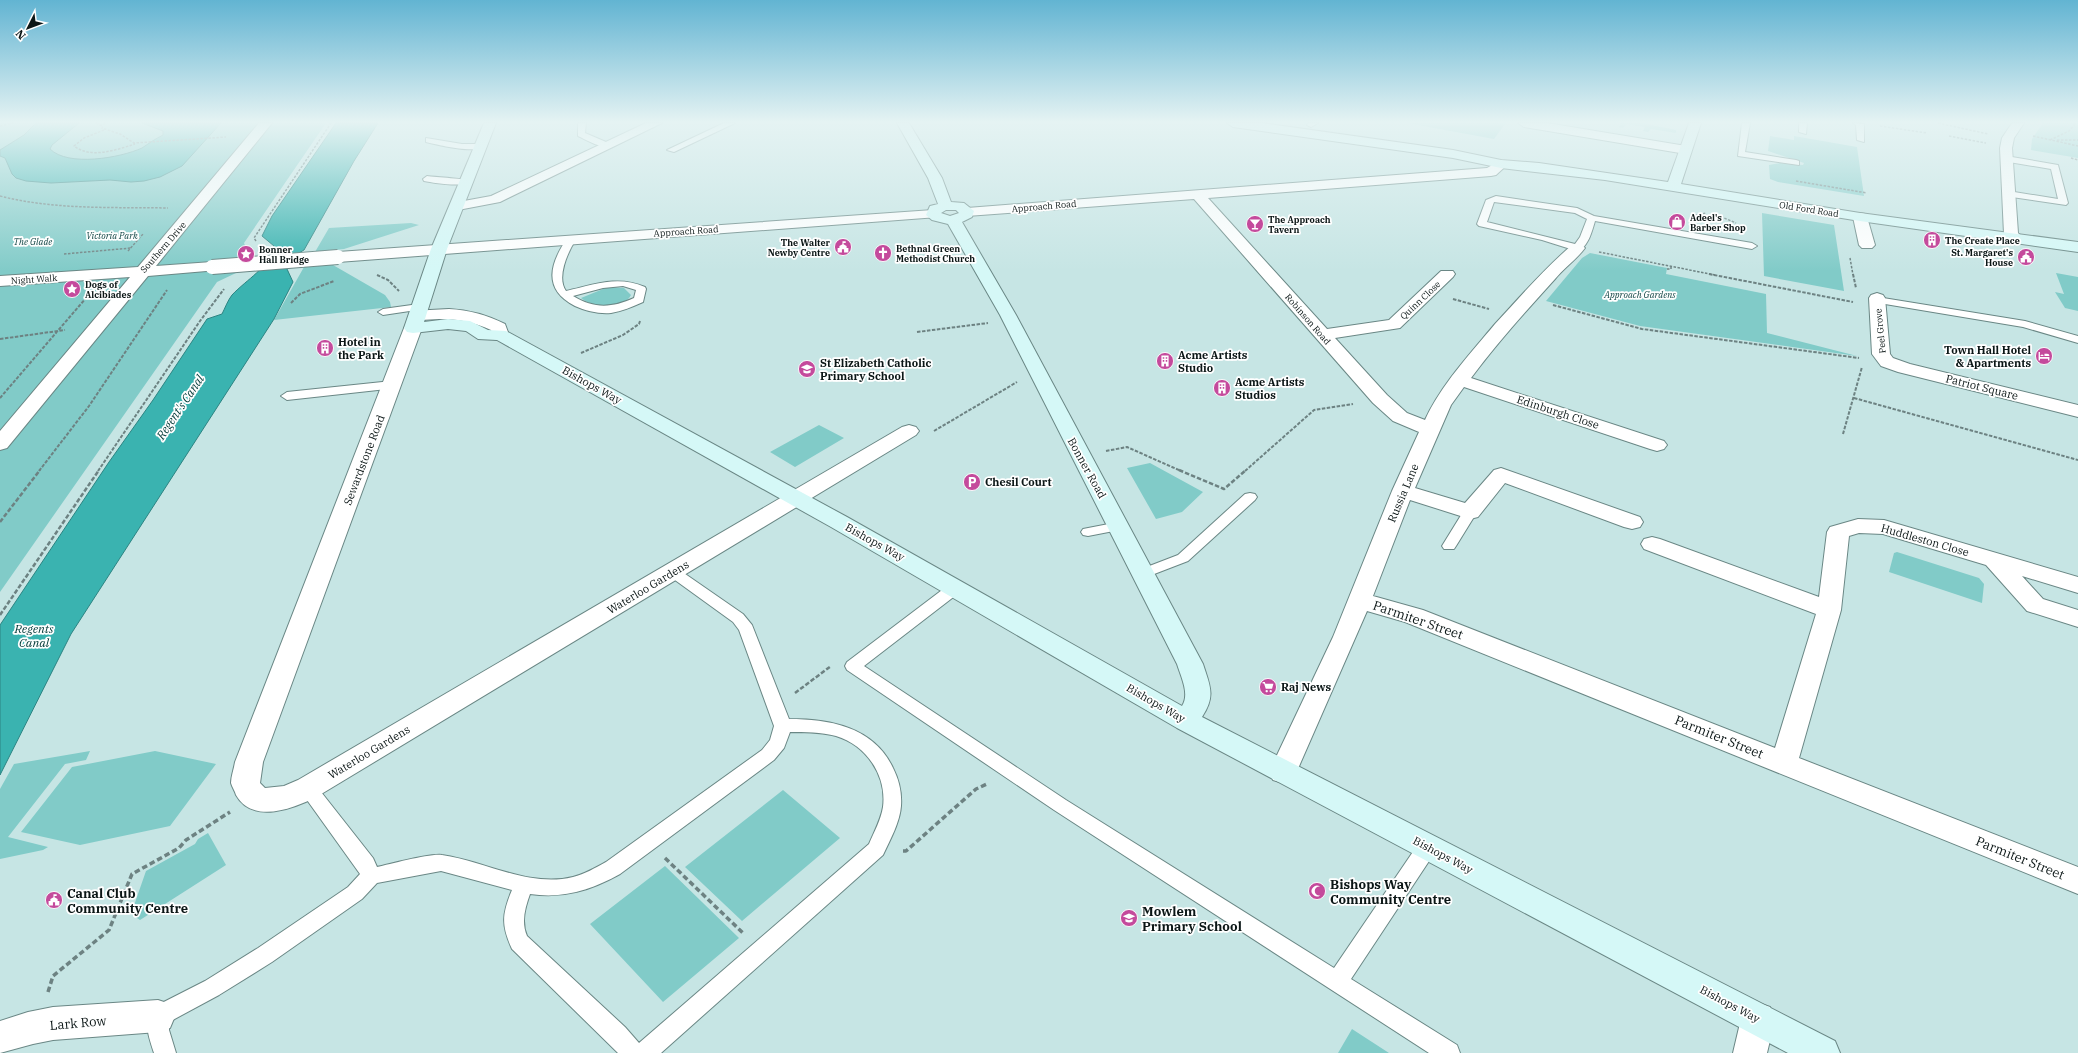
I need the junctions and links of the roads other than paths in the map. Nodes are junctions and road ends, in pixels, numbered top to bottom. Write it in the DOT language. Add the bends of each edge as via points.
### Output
graph roads {
  1 [pos="225,172"];
  2 [pos="471,172"];
  3 [pos="552,172"];
  4 [pos="932,172"];
  5 [pos="1489,172"];
  6 [pos="1573,172"];
  7 [pos="1678,172"];
  8 [pos="2009,172"];
  9 [pos="2056,172"];
  10 [pos="426,178"];
  11 [pos="467,181"];
  12 [pos="1672,187"];
  13 [pos="1197,194"];
  14 [pos="2008,194"];
  15 [pos="458,206"];
  16 [pos="946,206"];
  17 [pos="967,212"];
  18 [pos="933,214"];
  19 [pos="1860,217"];
  20 [pos="1592,218"];
  21 [pos="953,220"];
  22 [pos="2015,238"];
  23 [pos="571,240"];
  24 [pos="1867,245"];
  25 [pos="1752,246"];
  26 [pos="2078,247"];
  27 [pos="1577,248"];
  28 [pos="439,249"];
  29 [pos="338,257"];
  30 [pos="142,270"];
  31 [pos="1447,274"];
  32 [pos="0,281"];
  33 [pos="564,294"];
  34 [pos="1877,302"];
  35 [pos="382,312"];
  36 [pos="416,317"];
  37 [pos="1322,335"];
  38 [pos="2078,340"];
  39 [pos="1887,362"];
  40 [pos="1460,380"];
  41 [pos="392,385"];
  42 [pos="287,396"];
  43 [pos="2078,411"];
  44 [pos="909,430"];
  45 [pos="1431,430"];
  46 [pos="0,444"];
  47 [pos="1657,444"];
  48 [pos="1403,491"];
  49 [pos="1250,497"];
  50 [pos="797,498"];
  51 [pos="1470,512"];
  52 [pos="1632,522"];
  53 [pos="1119,526"];
  54 [pos="1088,532"];
  55 [pos="1652,544"];
  56 [pos="1449,546"];
  57 [pos="1995,560"];
  58 [pos="673,572"];
  59 [pos="1144,573"];
  60 [pos="2078,586"];
  61 [pos="956,588"];
  62 [pos="1359,600"];
  63 [pos="1829,610"];
  64 [pos="2078,619"];
  65 [pos="1186,721"];
  66 [pos="783,726"];
  67 [pos="1784,763"];
  68 [pos="1283,772"];
  69 [pos="308,788"];
  70 [pos="254,796"];
  71 [pos="1428,846"];
  72 [pos="370,876"];
  73 [pos="2078,881"];
  74 [pos="524,885"];
  75 [pos="1337,982"];
  76 [pos="158,1016"];
  77 [pos="1758,1019"];
  78 [pos="0,1038"];
  79 [pos="165,1053"];
  80 [pos="633,1053"];
  81 [pos="645,1053"];
  82 [pos="1449,1053"];
  83 [pos="1750,1053"];
  84 [pos="1823,1053"];
  1 -- 30 [label="street, Southern Drive"];
  2 -- 11 [label="main road, Sewardstone Road"];
  3 -- 15 [label="street" via="495,199"];
  4 -- 16 [label="main road"];
  5 -- 13 [label="street, Approach Road"];
  6 -- 12 [label="main road, Old Ford Road"];
  7 -- 12 [label="main road"];
  8 -- 14 [label="street"];
  9 -- 14 [label="lane" via="2063,204"];
  10 -- 11 [label="lane" via="453,182"];
  11 -- 15 [label="main road, Sewardstone Road"];
  12 -- 19 [label="main road, Old Ford Road"];
  13 -- 17 [label="street, Approach Road"];
  13 -- 37 [label="street, Robinson Road"];
  14 -- 22 [label="street" via="2011,234"];
  15 -- 28 [label="main road, Sewardstone Road"];
  16 -- 17 [label="main road, Approach Road" via="962,207"];
  16 -- 18 [label="main road, Approach Road" via="935,209"];
  17 -- 21 [label="main road, Approach Road"];
  18 -- 21 [label="main road, Approach Road" via="941,219"];
  18 -- 23 [label="street, Approach Road"];
  19 -- 22 [label="main road, Old Ford Road"];
  19 -- 24 [label="street"];
  20 -- 25 [label="lane"];
  20 -- 27 [label="lane" via="1585,238"];
  20 -- 27 [label="lane" via="1577,212 1505,199 1490,200 1482,224"];
  21 -- 53 [label="main road, Bonner Road" via="1010,320"];
  22 -- 26 [label="main road, Old Ford Road"];
  23 -- 28 [label="street, Approach Road"];
  23 -- 33 [label="lane" via="564,251 557,279 557,286"];
  27 -- 40 [label="street, Russia Lane" via="1512,316"];
  28 -- 29 [label="street, Approach Road"];
  28 -- 36 [label="main road, Sewardstone Road"];
  29 -- 30 [label="street, Night Walk, bridge"];
  30 -- 32 [label="street, Night Walk"];
  30 -- 46 [label="street, Southern Drive"];
  31 -- 37 [label="street, Quinn Close" via="1394,324"];
  33 -- 33 [label="lane" via="587,308 599,310 614,309 639,300 641,289 630,283 604,285"];
  34 -- 38 [label="lane" via="2025,324"];
  34 -- 39 [label="street, Peel Grove" via="1881,354"];
  35 -- 36 [label="lane"];
  36 -- 41 [label="street, Sewardstone Road"];
  36 -- 50 [label="main road, Bishops Way" via="470,326 484,335 500,335"];
  37 -- 45 [label="street, Robinson Road" via="1380,399 1400,417"];
  39 -- 43 [label="street, Patriot Square"];
  40 -- 45 [label="street, Russia Lane" via="1442,404"];
  40 -- 47 [label="street, Edinburgh Close"];
  41 -- 42 [label="lane"];
  41 -- 70 [label="street, Sewardstone Road" via="250,762 246,786"];
  44 -- 50 [label="street, Waterloo Gardens"];
  45 -- 48 [label="street, Russia Lane"];
  48 -- 51 [label="street"];
  48 -- 62 [label="street, Russia Lane"];
  49 -- 59 [label="lane" via="1182,558"];
  50 -- 58 [label="street, Waterloo Gardens"];
  50 -- 61 [label="main road, Bishops Way"];
  51 -- 52 [label="street" via="1501,474"];
  51 -- 56 [label="lane"];
  53 -- 54 [label="lane"];
  53 -- 59 [label="main road, Bonner Road"];
  55 -- 63 [label="street"];
  57 -- 60 [label="street, Huddleston Close"];
  57 -- 63 [label="street, Huddleston Close" via="1884,527 1858,526 1838,532"];
  57 -- 64 [label="street" via="2035,605"];
  58 -- 66 [label="lane" via="738,618 746,629"];
  58 -- 69 [label="street, Waterloo Gardens"];
  59 -- 65 [label="main road, Bonner Road" via="1190,664 1198,690 1197,704"];
  61 -- 65 [label="main road, Bishops Way"];
  61 -- 75 [label="lane" via="853,666 1060,805"];
  62 -- 67 [label="street, Parmiter Street" via="1414,616"];
  62 -- 68 [label="street, Russia Lane" via="1345,637"];
  63 -- 67 [label="street, Huddleston Close"];
  65 -- 68 [label="main road, Bishops Way"];
  66 -- 74 [label="lane" via="778,743 768,755 613,868 572,886 547,888"];
  66 -- 81 [label="lane" via="824,727 849,734 875,751 888,770 892,788 892,807 876,849"];
  67 -- 73 [label="street, Parmiter Street"];
  68 -- 71 [label="main road, Bishops Way"];
  69 -- 70 [label="street, Waterloo Gardens" via="292,797 270,801"];
  69 -- 72 [label="lane" via="366,864"];
  71 -- 75 [label="lane"];
  71 -- 77 [label="main road, Bishops Way"];
  72 -- 74 [label="lane" via="441,863"];
  72 -- 76 [label="lane" via="355,894 265,955 202,994"];
  74 -- 80 [label="lane" via="516,905 513,926 519,942"];
  75 -- 82 [label="lane"];
  76 -- 78 [label="street, Lark Row" via="37,1026"];
  76 -- 79 [label="lane" via="158,1030"];
  77 -- 83 [label="street"];
  77 -- 84 [label="main road, Bishops Way"];
}
